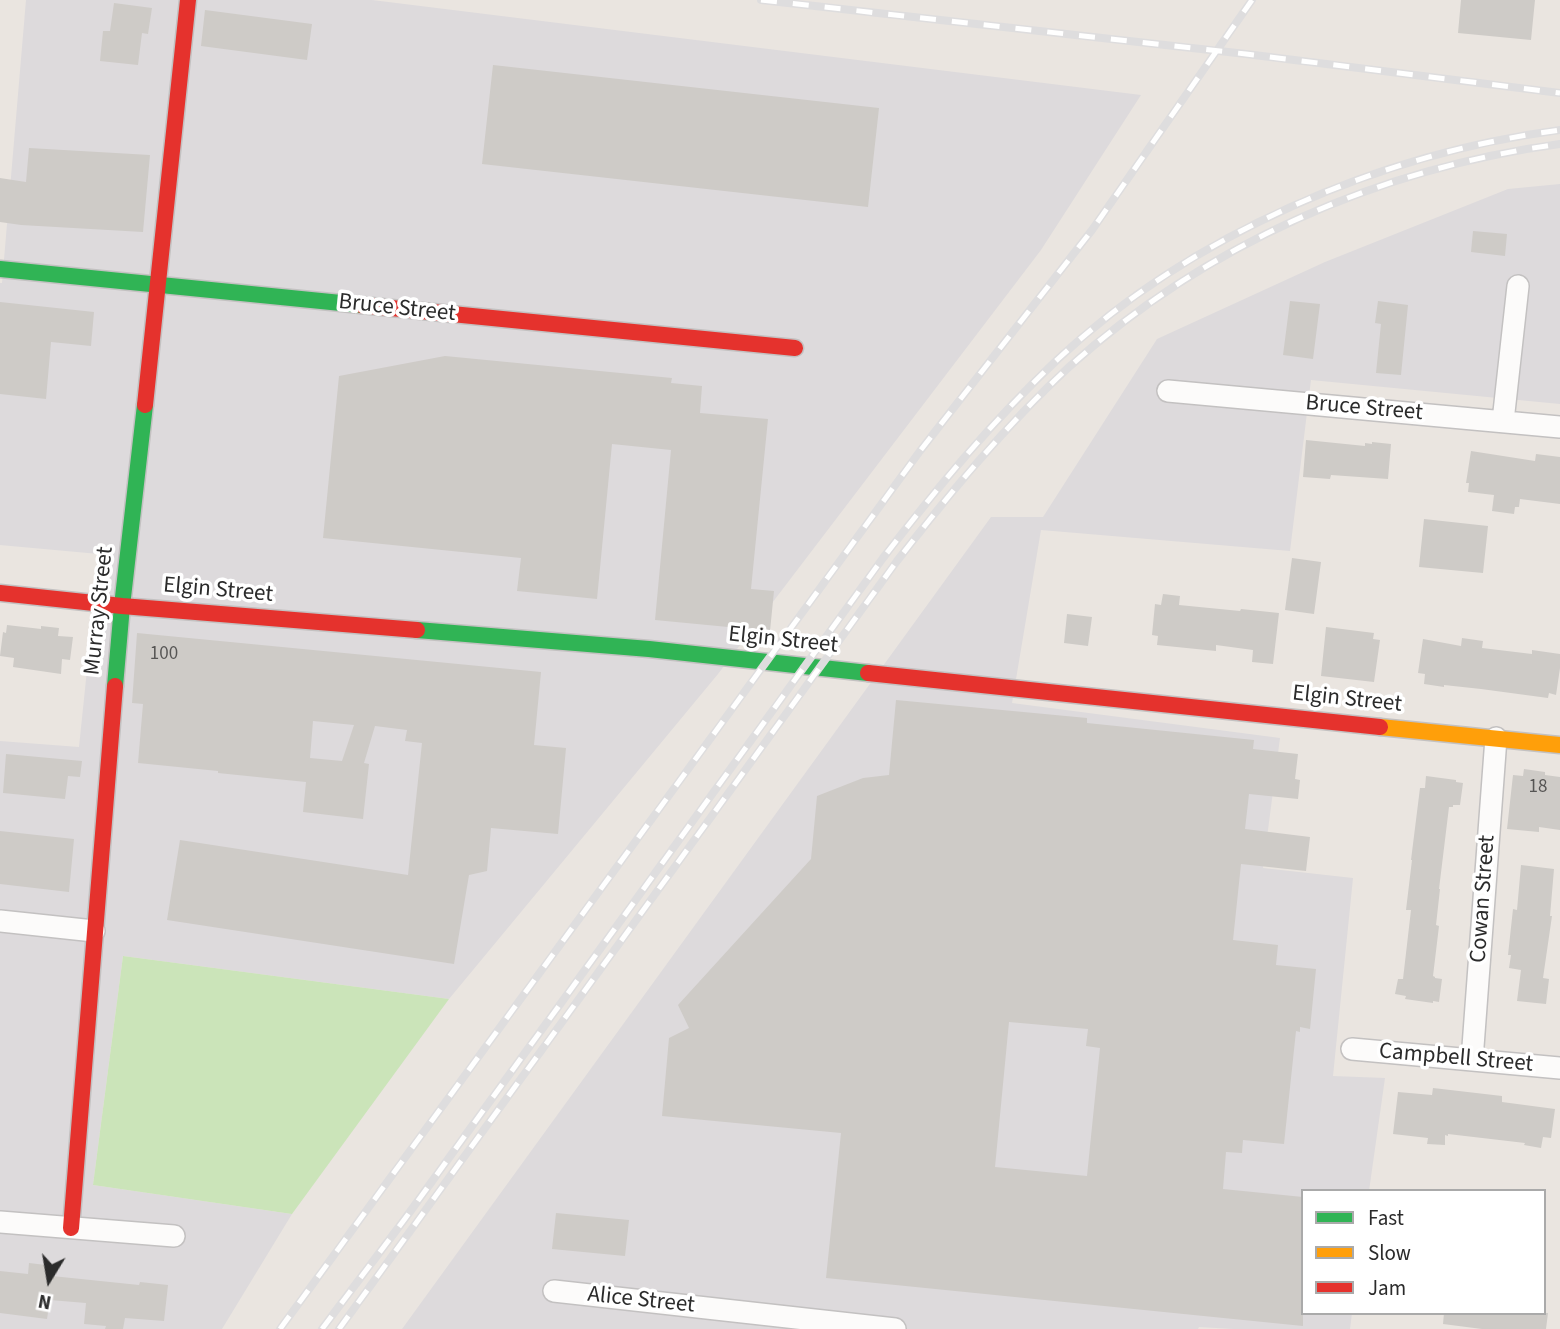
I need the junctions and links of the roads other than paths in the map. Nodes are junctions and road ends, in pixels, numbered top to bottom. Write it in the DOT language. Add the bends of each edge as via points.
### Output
graph roads {
  1 [pos="188,0"];
  2 [pos="0,269"];
  3 [pos="158,285"];
  4 [pos="1518,285"];
  5 [pos="794,348"];
  6 [pos="1168,391"];
  7 [pos="1503,421"];
  8 [pos="1560,427"];
  9 [pos="0,593"];
  10 [pos="122,606"];
  11 [pos="1496,738"];
  12 [pos="1560,745"];
  13 [pos="0,921"];
  14 [pos="94,931"];
  15 [pos="1352,1049"];
  16 [pos="1472,1060"];
  17 [pos="1560,1068"];
  18 [pos="0,1222"];
  19 [pos="71,1228"];
  20 [pos="174,1236"];
  21 [pos="554,1291"];
  22 [pos="895,1329"];
  1 -- 3 [label="street, Murray Street"];
  2 -- 3 [label="street, Bruce Street"];
  3 -- 5 [label="street, Bruce Street"];
  3 -- 10 [label="street, Murray Street"];
  4 -- 7 [label="street"];
  6 -- 7 [label="street, Bruce Street"];
  7 -- 8 [label="street, Bruce Street"];
  9 -- 10 [label="street, Elgin Street"];
  10 -- 11 [label="street, Elgin Street" via="649,649"];
  10 -- 14 [label="street, Murray Street"];
  11 -- 12 [label="street, Elgin Street"];
  11 -- 16 [label="street, Cowan Street"];
  13 -- 14 [label="street"];
  14 -- 19 [label="street, Murray Street"];
  15 -- 16 [label="street, Campbell Street"];
  16 -- 17 [label="street, Campbell Street"];
  18 -- 19 [label="street"];
  19 -- 20 [label="street"];
  21 -- 22 [label="street, Alice Street"];
}
